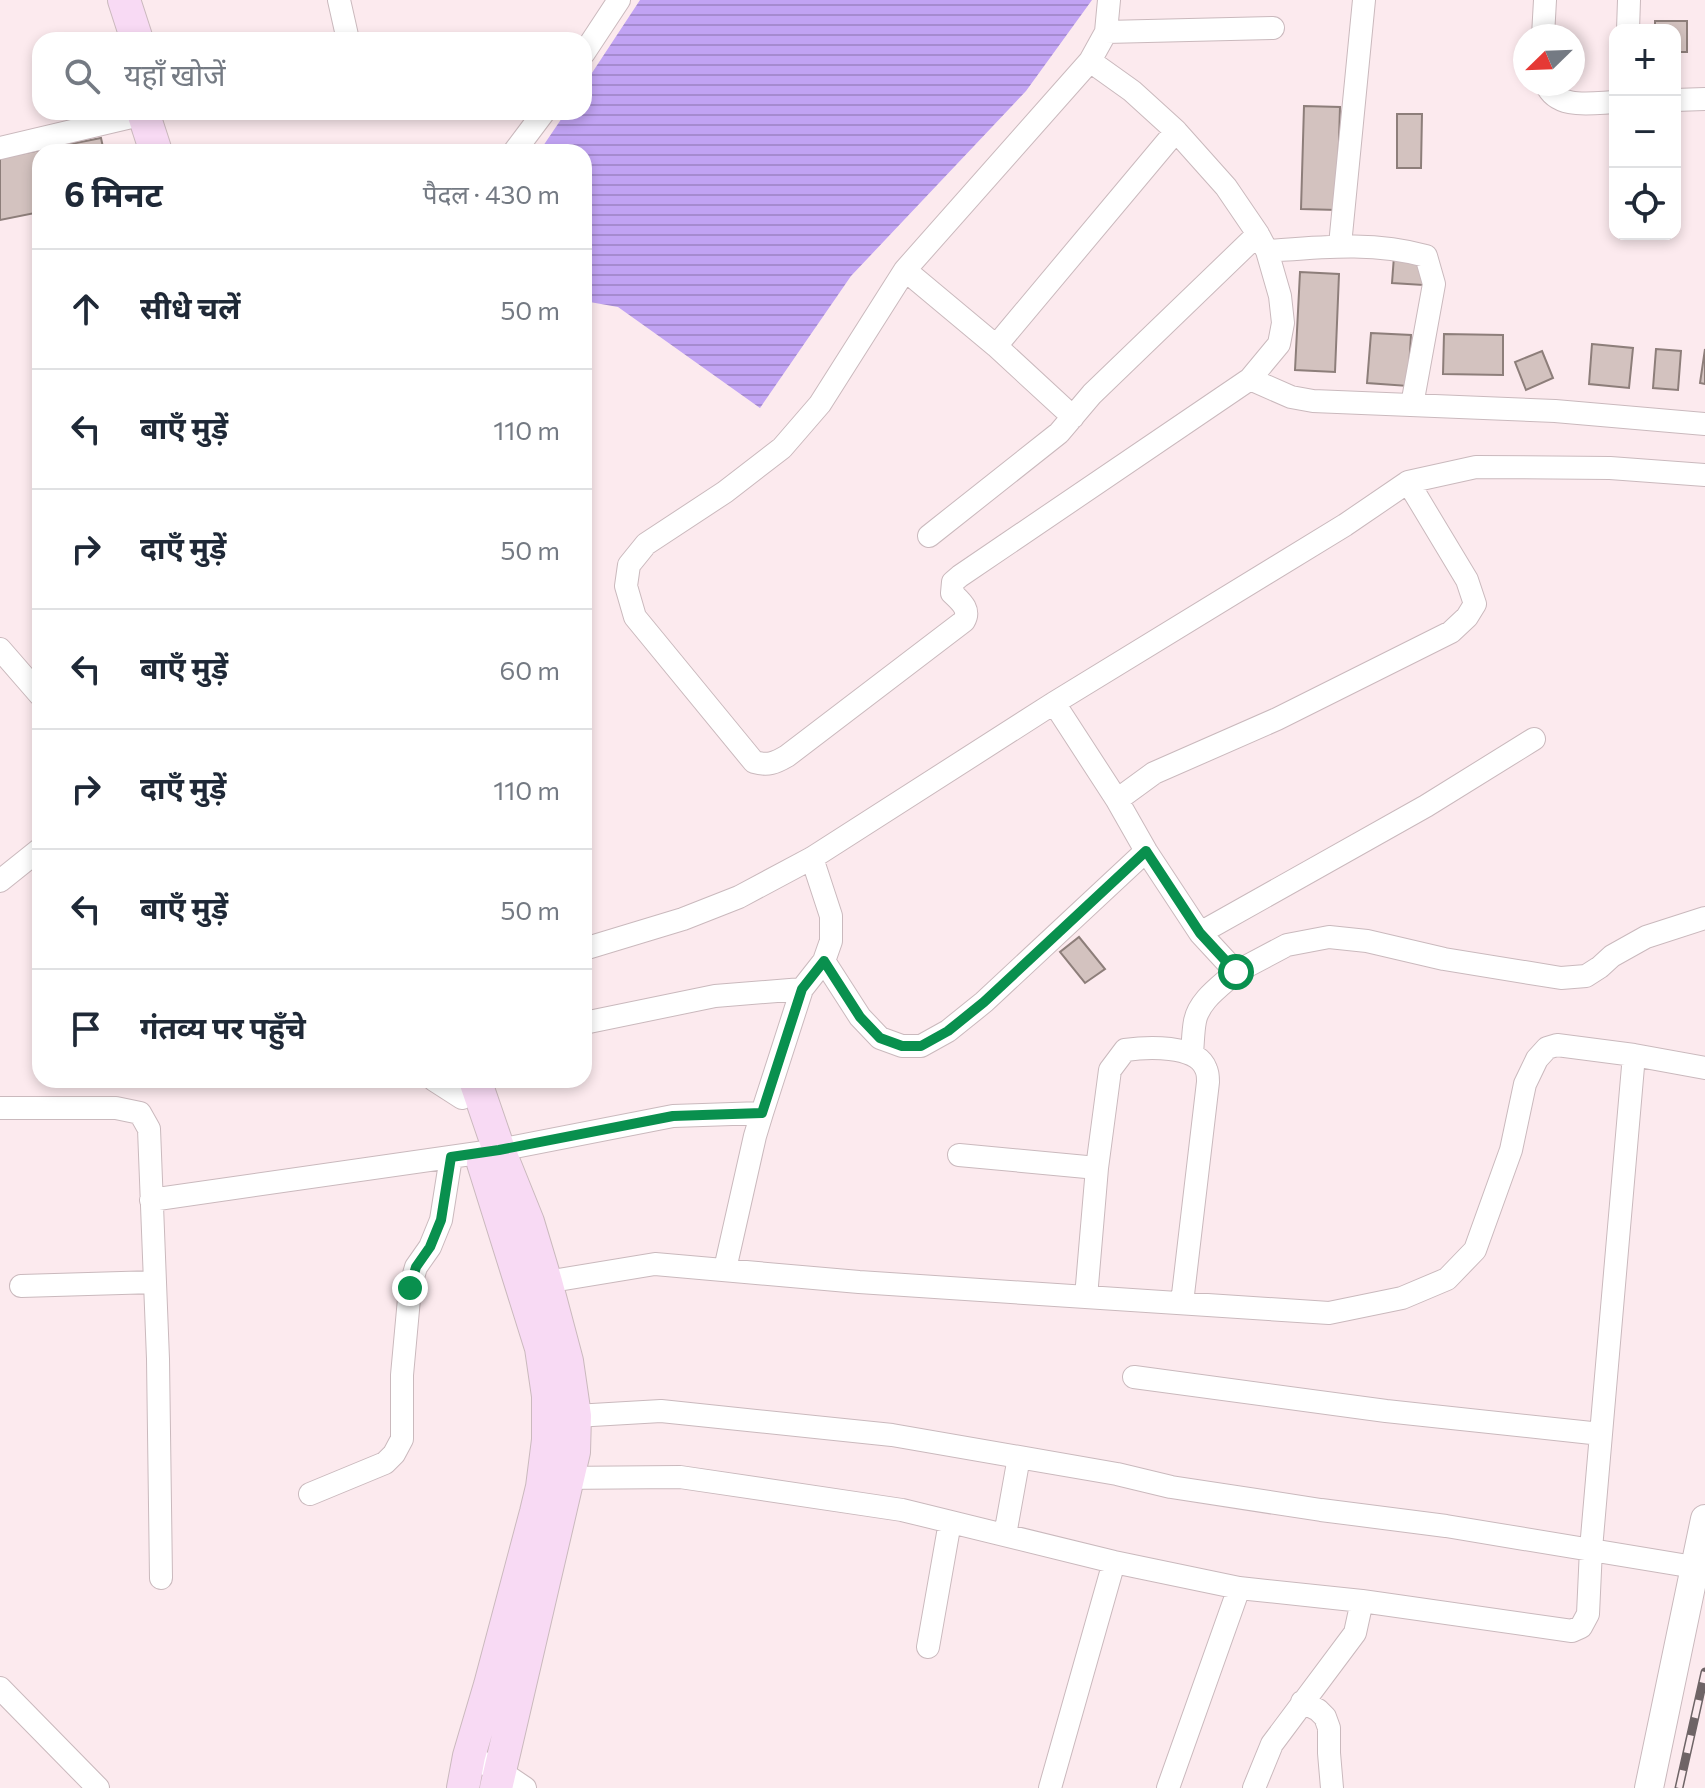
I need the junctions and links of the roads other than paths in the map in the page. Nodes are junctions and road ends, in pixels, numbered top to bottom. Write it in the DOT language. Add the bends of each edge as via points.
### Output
graph roads {
  1 [pos="107,0"];
  2 [pos="124,0"];
  3 [pos="339,0"];
  4 [pos="619,0"];
  5 [pos="1109,0"];
  6 [pos="1364,0"];
  7 [pos="1545,0"];
  8 [pos="1629,0"];
  9 [pos="1544,24"];
  10 [pos="1628,24"];
  11 [pos="1273,28"];
  12 [pos="117,32"];
  13 [pos="134,32"];
  14 [pos="346,32"];
  15 [pos="1106,32"];
  16 [pos="592,41"];
  17 [pos="1090,61"];
  18 [pos="1554,96"];
  19 [pos="1705,99"];
  20 [pos="1681,100"];
  21 [pos="1609,102"];
  22 [pos="119,120"];
  23 [pos="150,120"];
  24 [pos="153,120"];
  25 [pos="538,120"];
  26 [pos="1176,131"];
  27 [pos="155,144"];
  28 [pos="168,144"];
  29 [pos="520,144"];
  30 [pos="0,148"];
  31 [pos="1262,242"];
  32 [pos="1340,245"];
  33 [pos="905,270"];
  34 [pos="996,346"];
  35 [pos="1250,379"];
  36 [pos="1412,405"];
  37 [pos="1073,417"];
  38 [pos="1705,424"];
  39 [pos="1705,475"];
  40 [pos="1408,482"];
  41 [pos="929,536"];
  42 [pos="0,649"];
  43 [pos="32,686"];
  44 [pos="1054,703"];
  45 [pos="1534,739"];
  46 [pos="1117,800"];
  47 [pos="1146,851"];
  48 [pos="32,855"];
  49 [pos="812,858"];
  50 [pos="0,881"];
  51 [pos="1705,918"];
  52 [pos="1200,933"];
  53 [pos="592,947"];
  54 [pos="824,961"];
  55 [pos="1236,972"];
  56 [pos="802,989"];
  57 [pos="592,1021"];
  58 [pos="1192,1053"];
  59 [pos="1634,1055"];
  60 [pos="1705,1068"];
  61 [pos="465,1088"];
  62 [pos="0,1108"];
  63 [pos="762,1113"];
  64 [pos="477,1153"];
  65 [pos="959,1155"];
  66 [pos="1097,1168"];
  67 [pos="151,1200"];
  68 [pos="725,1269"];
  69 [pos="155,1282"];
  70 [pos="546,1282"];
  71 [pos="21,1286"];
  72 [pos="1086,1297"];
  73 [pos="1182,1303"];
  74 [pos="1134,1377"];
  75 [pos="575,1416"];
  76 [pos="1601,1434"];
  77 [pos="1019,1457"];
  78 [pos="555,1478"];
  79 [pos="310,1494"];
  80 [pos="1705,1519"];
  81 [pos="950,1522"];
  82 [pos="1005,1535"];
  83 [pos="1591,1549"];
  84 [pos="1114,1562"];
  85 [pos="1694,1567"];
  86 [pos="161,1578"];
  87 [pos="1239,1588"];
  88 [pos="1362,1601"];
  89 [pos="928,1647"];
  90 [pos="0,1688"];
  91 [pos="1302,1702"];
  92 [pos="469,1756"];
  93 [pos="507,1782"];
  94 [pos="98,1788"];
  95 [pos="463,1788"];
  96 [pos="1050,1788"];
  97 [pos="1168,1788"];
  98 [pos="1254,1788"];
  99 [pos="1332,1788"];
  100 [pos="1649,1788"];
  1 -- 12 [label="main road"];
  2 -- 13 [label="main road"];
  3 -- 14 [label="street"];
  4 -- 16 [label="street"];
  5 -- 15 [label="street"];
  6 -- 32 [label="street"];
  7 -- 9 [label="street"];
  8 -- 10 [label="street"];
  11 -- 15 [label="street"];
  15 -- 17 [label="street"];
  17 -- 26 [label="street"];
  17 -- 33 [label="street"];
  18 -- 21 [label="street" via="1564,102"];
  19 -- 20 [label="street"];
  22 -- 30 [label="street"];
  23 -- 27 [label="main road"];
  24 -- 28 [label="main road"];
  25 -- 29 [label="street"];
  26 -- 31 [label="street" via="1226,187"];
  26 -- 34 [label="street"];
  31 -- 32 [label="street"];
  31 -- 35 [label="street" via="1283,323 1279,344"];
  31 -- 37 [label="street"];
  32 -- 36 [label="street" via="1426,256 1434,284"];
  33 -- 34 [label="street"];
  33 -- 35 [label="street" via="820,404 782,448 646,544 629,565 626,586 635,617 754,762 766,765 787,756 964,621 966,608 952,593 960,576"];
  34 -- 37 [label="street"];
  35 -- 36 [label="street" via="1302,399"];
  36 -- 38 [label="street"];
  37 -- 41 [label="street"];
  39 -- 40 [label="street" via="1476,467"];
  40 -- 44 [label="street"];
  40 -- 46 [label="street" via="1467,580 1475,604 1467,617 1451,632 1290,713 1154,773"];
  42 -- 43 [label="street"];
  44 -- 46 [label="street"];
  44 -- 49 [label="street"];
  45 -- 52 [label="street"];
  46 -- 47 [label="street"];
  47 -- 52 [label="street"];
  47 -- 54 [label="street" via="984,1002 921,1046 880,1038"];
  48 -- 50 [label="street"];
  49 -- 53 [label="street" via="739,897"];
  49 -- 54 [label="street" via="831,916"];
  51 -- 55 [label="street" via="1646,937 1586,976 1561,978 1329,937 1287,945"];
  52 -- 55 [label="street"];
  54 -- 56 [label="street"];
  55 -- 58 [label="street" via="1198,1011"];
  56 -- 57 [label="street" via="715,996"];
  56 -- 63 [label="street"];
  58 -- 66 [label="street" via="1148,1047 1125,1050 1110,1070"];
  58 -- 73 [label="street" via="1206,1066 1208,1082"];
  59 -- 60 [label="street"];
  59 -- 73 [label="street" via="1557,1045 1537,1059 1475,1250 1447,1279 1402,1298 1329,1313"];
  59 -- 76 [label="street"];
  61 -- 64 [label="main road"];
  62 -- 67 [label="street" via="116,1108 140,1113 149,1129"];
  63 -- 64 [label="street" via="673,1116"];
  63 -- 68 [label="street"];
  64 -- 67 [label="street"];
  64 -- 70 [label="main road" via="528,1222"];
  64 -- 78 [label="main road" via="541,1348"];
  64 -- 79 [label="street" via="410,1288 402,1439 385,1463"];
  65 -- 66 [label="street"];
  66 -- 72 [label="street"];
  67 -- 69 [label="street"];
  68 -- 70 [label="street" via="655,1264"];
  68 -- 72 [label="street"];
  69 -- 71 [label="street"];
  69 -- 86 [label="street"];
  70 -- 75 [label="main road"];
  72 -- 73 [label="street"];
  74 -- 76 [label="street"];
  75 -- 77 [label="street" via="661,1411 892,1435"];
  75 -- 78 [label="main road" via="574,1452"];
  76 -- 83 [label="street"];
  77 -- 82 [label="street"];
  77 -- 83 [label="street" via="1171,1487"];
  78 -- 81 [label="street" via="680,1477"];
  78 -- 92 [label="main road" via="536,1512"];
  78 -- 93 [label="main road"];
  80 -- 85 [label="street"];
  81 -- 82 [label="street"];
  81 -- 89 [label="street"];
  82 -- 84 [label="street"];
  83 -- 85 [label="street"];
  83 -- 88 [label="street" via="1588,1614 1584,1625 1572,1631"];
  84 -- 87 [label="street"];
  84 -- 96 [label="street"];
  85 -- 100 [label="street"];
  87 -- 88 [label="street"];
  87 -- 97 [label="street"];
  88 -- 91 [label="street" via="1355,1633"];
  90 -- 94 [label="street"];
  91 -- 98 [label="street" via="1272,1744"];
  91 -- 99 [label="street" via="1318,1710 1329,1728"];
  92 -- 93 [label="street"];
  92 -- 95 [label="main road"];
}
